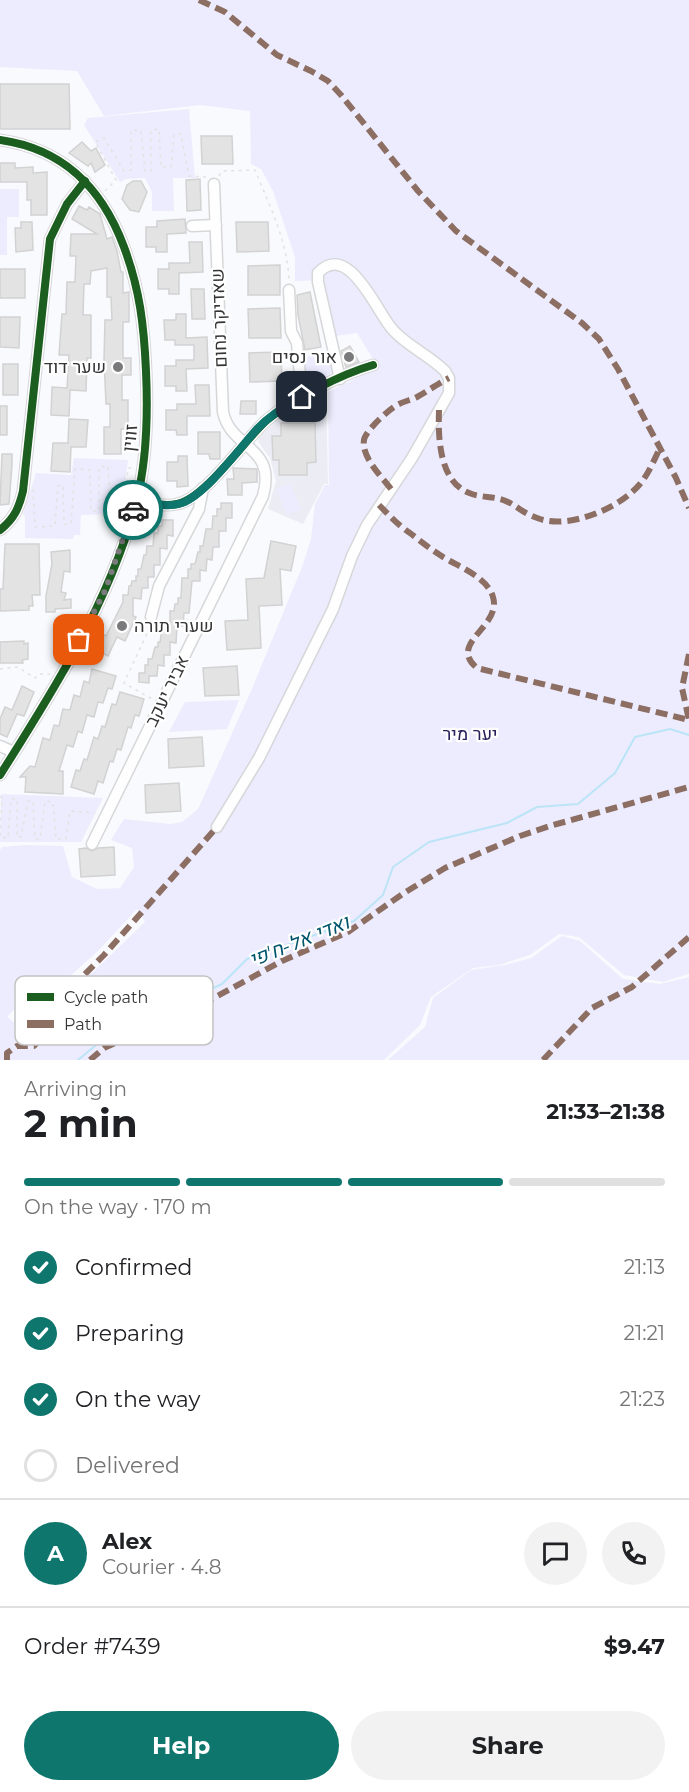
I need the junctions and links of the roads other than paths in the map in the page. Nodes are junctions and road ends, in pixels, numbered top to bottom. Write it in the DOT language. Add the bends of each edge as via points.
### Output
graph roads {
  1 [pos="0,140"];
  2 [pos="85,181"];
  3 [pos="214,184"];
  4 [pos="216,225"];
  5 [pos="192,226"];
  6 [pos="289,290"];
  7 [pos="373,365"];
  8 [pos="340,379"];
  9 [pos="302,397"];
  10 [pos="245,443"];
  11 [pos="203,488"];
  12 [pos="136,501"];
  13 [pos="0,530"];
  14 [pos="151,617"];
  15 [pos="0,746"];
  16 [pos="14,752"];
  17 [pos="0,775"];
  18 [pos="217,827"];
  19 [pos="92,844"];
  1 -- 2 [label="street, זווין" via="45,153"];
  2 -- 12 [label="street, זווין" via="99,197 120,237 139,291 147,402"];
  2 -- 13 [label="street" via="67,204 50,239 23,491 16,513"];
  3 -- 4 [label="street, שאדיקר נחום"];
  4 -- 5 [label="street"];
  4 -- 10 [label="street, שאדיקר נחום" via="223,412 227,425"];
  6 -- 9 [label="street"];
  7 -- 8 [label="street"];
  8 -- 9 [label="street"];
  8 -- 18 [label="street" via="318,282 318,273 323,268 339,266 357,277 392,330 445,371 449,393 367,525 333,609 259,758"];
  9 -- 10 [label="street" via="273,415"];
  10 -- 11 [label="street"];
  10 -- 19 [label="street, אביר יעקב" via="266,470 263,496"];
  11 -- 12 [label="street" via="178,504"];
  11 -- 14 [label="street" via="199,509 159,586"];
  12 -- 16 [label="street, זווין" via="105,591 62,674"];
  15 -- 16 [label="street"];
  16 -- 17 [label="street, זווין"];
}
